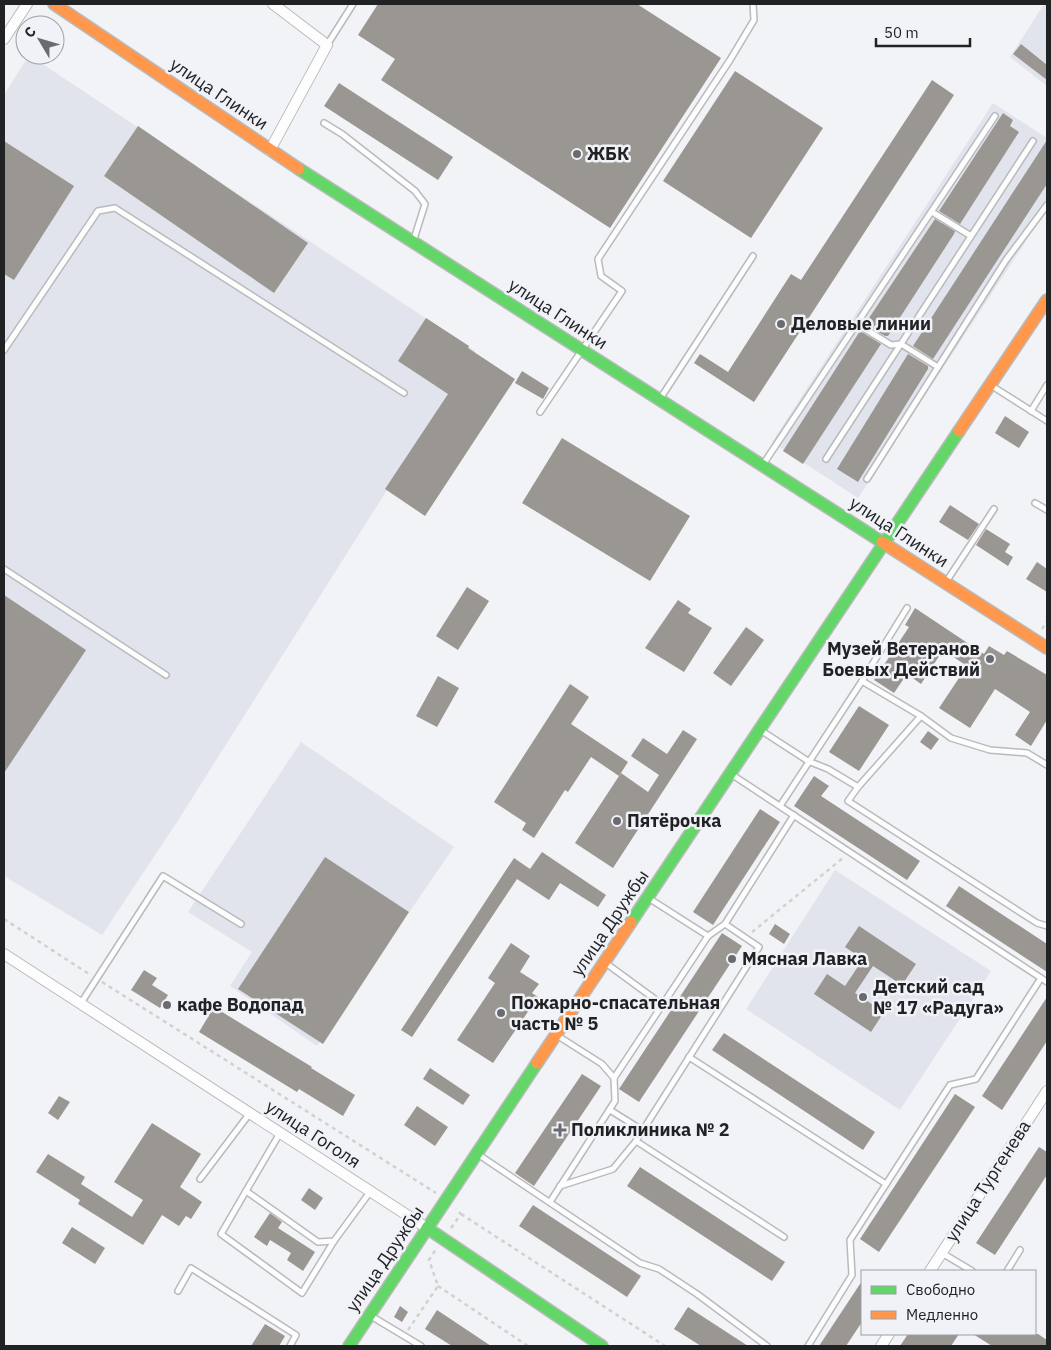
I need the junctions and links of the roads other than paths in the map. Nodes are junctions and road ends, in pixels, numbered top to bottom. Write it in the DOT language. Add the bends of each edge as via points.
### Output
graph roads {
  1 [pos="28,4"];
  2 [pos="54,4"];
  3 [pos="272,4"];
  4 [pos="353,4"];
  5 [pos="752,4"];
  6 [pos="4,39"];
  7 [pos="327,46"];
  8 [pos="994,116"];
  9 [pos="324,123"];
  10 [pos="1033,141"];
  11 [pos="270,150"];
  12 [pos="1047,204"];
  13 [pos="932,212"];
  14 [pos="971,236"];
  15 [pos="413,242"];
  16 [pos="753,256"];
  17 [pos="1047,300"];
  18 [pos="857,324"];
  19 [pos="901,344"];
  20 [pos="581,349"];
  21 [pos="4,350"];
  22 [pos="938,367"];
  23 [pos="990,384"];
  24 [pos="1047,385"];
  25 [pos="404,393"];
  26 [pos="660,399"];
  27 [pos="1031,410"];
  28 [pos="540,412"];
  29 [pos="1047,421"];
  30 [pos="826,459"];
  31 [pos="762,465"];
  32 [pos="867,479"];
  33 [pos="1035,503"];
  34 [pos="994,510"];
  35 [pos="1047,510"];
  36 [pos="885,544"];
  37 [pos="4,569"];
  38 [pos="946,583"];
  39 [pos="906,608"];
  40 [pos="1047,648"];
  41 [pos="166,675"];
  42 [pos="862,681"];
  43 [pos="921,716"];
  44 [pos="760,730"];
  45 [pos="808,761"];
  46 [pos="1047,766"];
  47 [pos="731,774"];
  48 [pos="858,787"];
  49 [pos="780,806"];
  50 [pos="794,815"];
  51 [pos="648,898"];
  52 [pos="241,924"];
  53 [pos="725,924"];
  54 [pos="1047,926"];
  55 [pos="708,936"];
  56 [pos="4,954"];
  57 [pos="604,962"];
  58 [pos="1041,978"];
  59 [pos="1047,982"];
  60 [pos="80,1004"];
  61 [pos="663,1005"];
  62 [pos="556,1034"];
  63 [pos="689,1057"];
  64 [pos="614,1078"];
  65 [pos="1047,1091"];
  66 [pos="610,1110"];
  67 [pos="250,1114"];
  68 [pos="642,1130"];
  69 [pos="280,1133"];
  70 [pos="636,1141"];
  71 [pos="477,1153"];
  72 [pos="200,1180"];
  73 [pos="886,1184"];
  74 [pos="560,1186"];
  75 [pos="246,1191"];
  76 [pos="370,1192"];
  77 [pos="550,1202"];
  78 [pos="427,1228"];
  79 [pos="784,1237"];
  80 [pos="334,1241"];
  81 [pos="1020,1250"];
  82 [pos="942,1253"];
  83 [pos="931,1270"];
  84 [pos="970,1270"];
  85 [pos="1008,1270"];
  86 [pos="178,1291"];
  87 [pos="369,1314"];
  88 [pos="888,1335"];
  89 [pos="290,1346"];
  90 [pos="349,1346"];
  91 [pos="421,1346"];
  92 [pos="602,1346"];
  93 [pos="767,1346"];
  94 [pos="808,1346"];
  95 [pos="881,1346"];
  1 -- 6 [label="street"];
  2 -- 11 [label="street, улица Глинки"];
  3 -- 7 [label="street"];
  4 -- 7 [label="lane"];
  5 -- 20 [label="lane" via="754,20 730,60 598,259 601,276 622,291"];
  7 -- 11 [label="street"];
  8 -- 13 [label="lane"];
  9 -- 15 [label="lane" via="415,191 425,204"];
  10 -- 14 [label="lane"];
  11 -- 15 [label="street, улица Глинки"];
  12 -- 22 [label="lane" via="1006,260"];
  13 -- 14 [label="lane"];
  13 -- 18 [label="lane"];
  14 -- 19 [label="lane"];
  15 -- 20 [label="street, улица Глинки"];
  16 -- 26 [label="lane"];
  17 -- 23 [label="street, улица Дружбы"];
  18 -- 19 [label="lane" via="891,345"];
  18 -- 31 [label="lane"];
  19 -- 22 [label="lane"];
  19 -- 30 [label="lane"];
  20 -- 26 [label="street, улица Глинки"];
  20 -- 28 [label="lane"];
  21 -- 25 [label="lane" via="98,211 115,208"];
  22 -- 32 [label="lane"];
  23 -- 27 [label="lane"];
  23 -- 36 [label="street, улица Дружбы"];
  24 -- 27 [label="lane"];
  26 -- 31 [label="street, улица Глинки"];
  27 -- 29 [label="lane"];
  31 -- 36 [label="street, улица Глинки"];
  33 -- 35 [label="lane"];
  34 -- 38 [label="lane"];
  36 -- 38 [label="street, улица Глинки"];
  36 -- 44 [label="street, улица Дружбы"];
  37 -- 41 [label="lane"];
  38 -- 40 [label="street, улица Глинки"];
  39 -- 42 [label="lane"];
  42 -- 43 [label="lane"];
  42 -- 45 [label="lane"];
  43 -- 46 [label="lane" via="951,738 990,750 1027,753"];
  43 -- 48 [label="lane"];
  44 -- 45 [label="lane"];
  44 -- 47 [label="street, улица Дружбы"];
  45 -- 48 [label="lane"];
  45 -- 49 [label="lane"];
  47 -- 49 [label="lane"];
  47 -- 51 [label="street, улица Дружбы"];
  48 -- 54 [label="lane" via="848,801 1037,923"];
  49 -- 50 [label="lane"];
  50 -- 53 [label="lane"];
  50 -- 58 [label="lane"];
  51 -- 55 [label="lane"];
  51 -- 57 [label="street, улица Дружбы"];
  52 -- 60 [label="lane" via="163,876"];
  53 -- 55 [label="lane"];
  53 -- 63 [label="lane" via="759,947"];
  55 -- 61 [label="lane"];
  56 -- 60 [label="street, улица Гоголя"];
  57 -- 61 [label="lane"];
  57 -- 62 [label="street, улица Дружбы"];
  58 -- 59 [label="lane"];
  58 -- 73 [label="lane" via="976,1079 950,1085"];
  60 -- 67 [label="street, улица Гоголя"];
  61 -- 64 [label="lane"];
  62 -- 64 [label="lane" via="602,1064"];
  62 -- 71 [label="street, улица Дружбы"];
  63 -- 68 [label="lane"];
  63 -- 73 [label="lane"];
  64 -- 66 [label="lane" via="616,1101"];
  65 -- 82 [label="street, улица Тургенева"];
  66 -- 68 [label="lane"];
  66 -- 74 [label="lane"];
  67 -- 69 [label="street, улица Гоголя"];
  67 -- 72 [label="lane"];
  68 -- 70 [label="lane"];
  69 -- 75 [label="lane"];
  69 -- 76 [label="street, улица Гоголя"];
  70 -- 74 [label="lane" via="613,1169"];
  70 -- 79 [label="lane"];
  71 -- 77 [label="lane"];
  71 -- 78 [label="street, улица Дружбы"];
  73 -- 94 [label="lane" via="850,1240 852,1276"];
  74 -- 77 [label="lane"];
  75 -- 80 [label="lane" via="318,1242"];
  75 -- 80 [label="lane" via="221,1234 302,1293"];
  76 -- 78 [label="street, улица Гоголя"];
  76 -- 80 [label="lane"];
  77 -- 93 [label="lane" via="640,1263 659,1269 697,1294"];
  78 -- 87 [label="street, улица Дружбы"];
  78 -- 92 [label="street, улица Гоголя"];
  81 -- 85 [label="lane"];
  82 -- 83 [label="street, улица Тургенева"];
  82 -- 84 [label="lane"];
  86 -- 89 [label="lane" via="191,1268 296,1335"];
  87 -- 90 [label="street, улица Дружбы"];
  87 -- 91 [label="lane"];
  88 -- 95 [label="street"];
}
